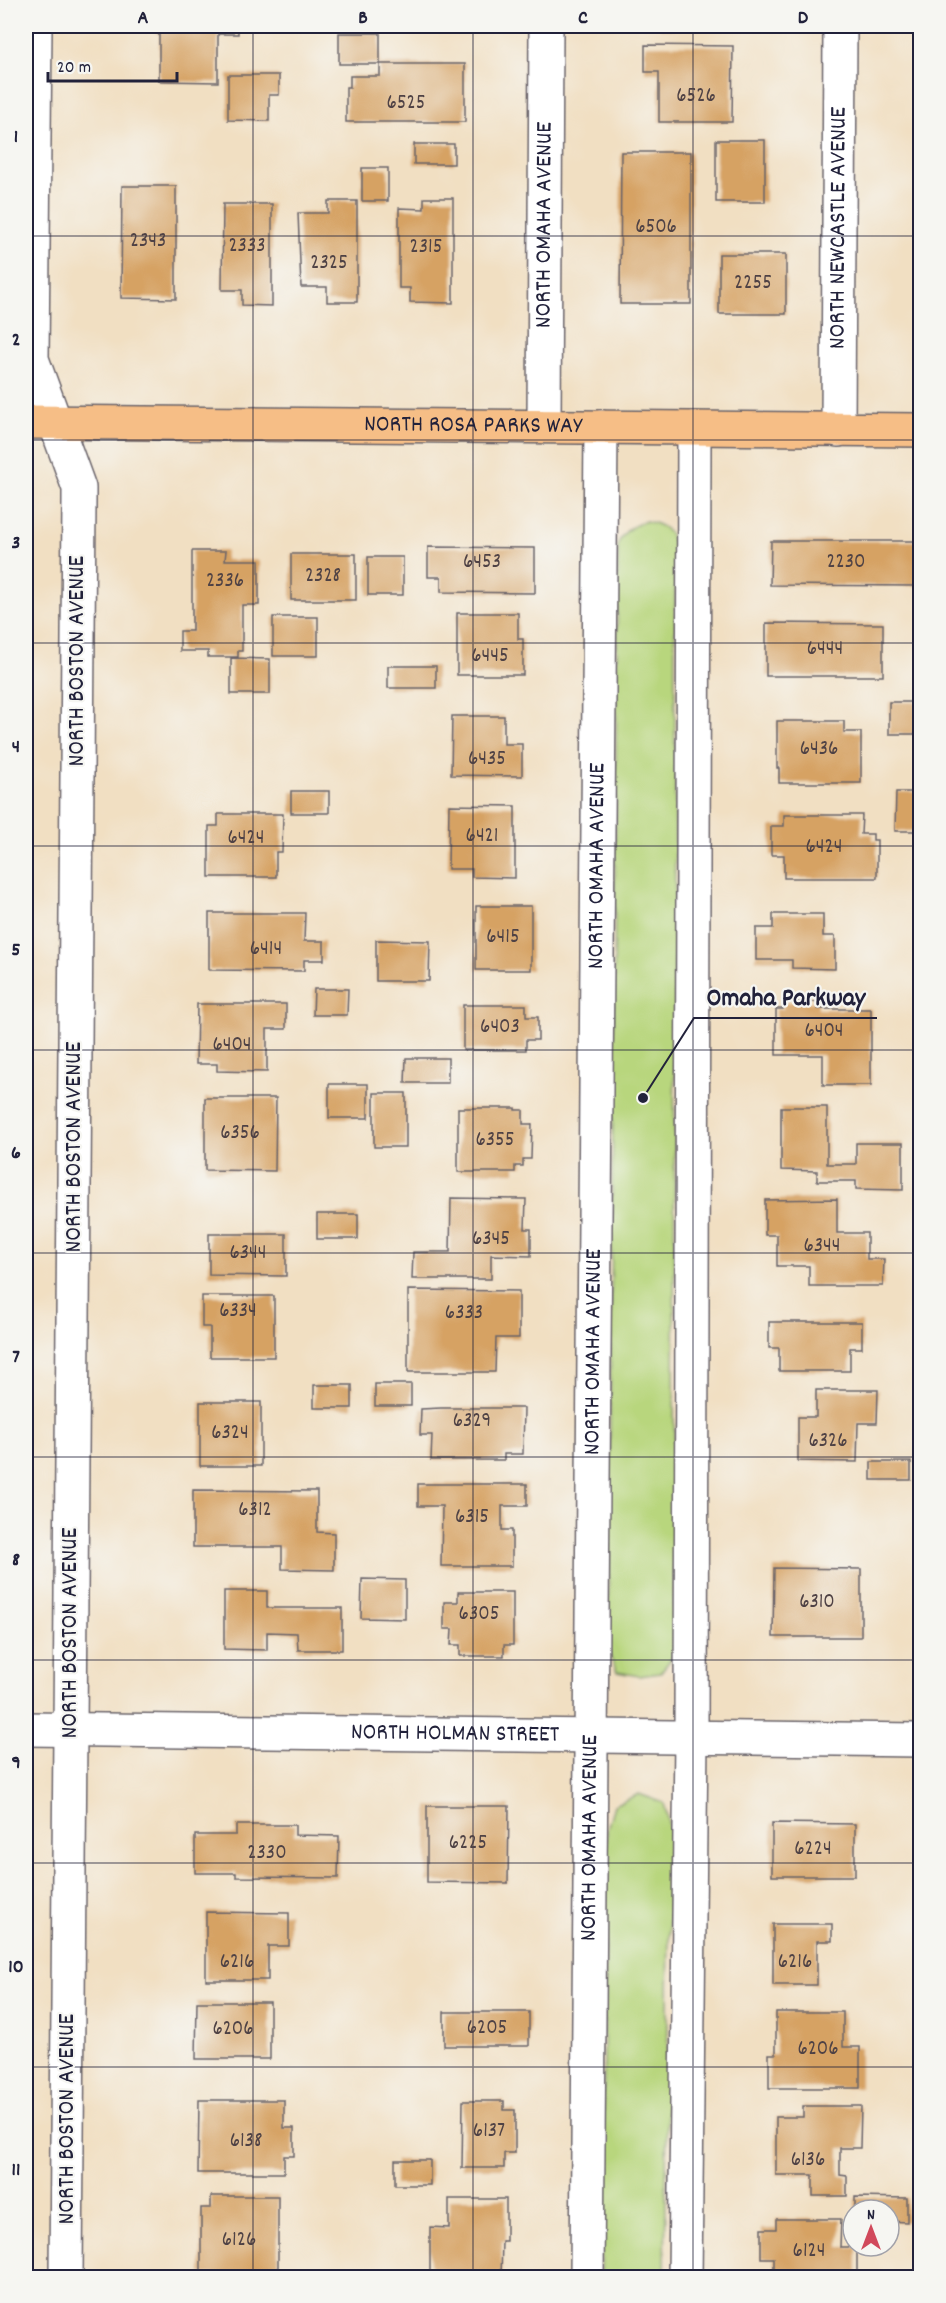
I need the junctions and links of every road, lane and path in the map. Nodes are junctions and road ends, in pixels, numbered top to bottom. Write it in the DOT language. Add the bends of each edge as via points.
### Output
graph roads {
  1 [pos="35,26"];
  2 [pos="546,26"];
  3 [pos="840,26"];
  4 [pos="41,422"];
  5 [pos="544,426"];
  6 [pos="601,427"];
  7 [pos="694,428"];
  8 [pos="838,430"];
  9 [pos="921,430"];
  10 [pos="26,1729"];
  11 [pos="70,1730"];
  12 [pos="591,1736"];
  13 [pos="691,1738"];
  14 [pos="921,1740"];
  15 [pos="66,2277"];
  16 [pos="587,2277"];
  17 [pos="685,2277"];
  1 -- 4 [label="street, NORTH BOSTON AVENUE" via="32,358"];
  2 -- 5 [label="street, NORTH OMAHA AVENUE"];
  3 -- 8 [label="street, NORTH NEWCASTLE AVENUE"];
  4 -- 5 [label="main road, NORTH ROSA PARKS WAY"];
  4 -- 11 [label="street, NORTH BOSTON AVENUE" via="79,488"];
  5 -- 6 [label="main road, NORTH ROSA PARKS WAY"];
  6 -- 7 [label="main road, NORTH ROSA PARKS WAY"];
  6 -- 12 [label="street, NORTH OMAHA AVENUE"];
  7 -- 8 [label="main road, NORTH ROSA PARKS WAY"];
  7 -- 13 [label="street"];
  8 -- 9 [label="main road, NORTH ROSA PARKS WAY"];
  10 -- 11 [label="street, NORTH HOLMAN STREET"];
  11 -- 12 [label="street, NORTH HOLMAN STREET"];
  11 -- 15 [label="street, NORTH BOSTON AVENUE"];
  12 -- 13 [label="street, NORTH HOLMAN STREET"];
  12 -- 16 [label="street, NORTH OMAHA AVENUE"];
  13 -- 14 [label="street, NORTH HOLMAN STREET"];
  13 -- 17 [label="street"];
}
